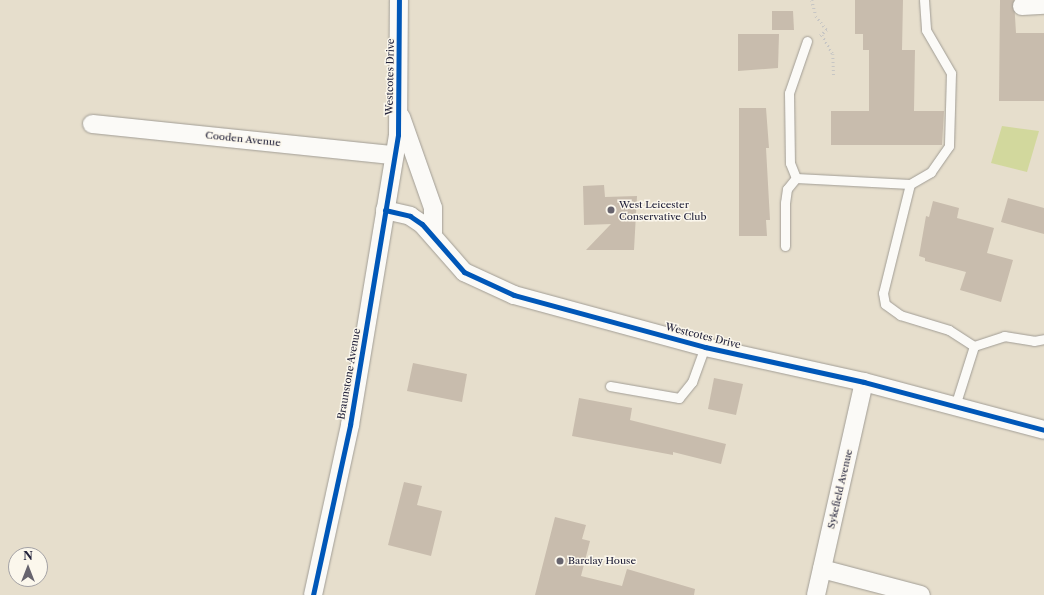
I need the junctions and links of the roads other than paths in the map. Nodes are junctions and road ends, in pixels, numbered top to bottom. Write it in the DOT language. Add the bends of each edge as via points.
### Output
graph roads {
  1 [pos="399,0"];
  2 [pos="924,0"];
  3 [pos="1044,5"];
  4 [pos="1022,6"];
  5 [pos="806,41"];
  6 [pos="400,115"];
  7 [pos="92,124"];
  8 [pos="394,154"];
  9 [pos="796,178"];
  10 [pos="910,184"];
  11 [pos="385,210"];
  12 [pos="433,233"];
  13 [pos="785,246"];
  14 [pos="1044,339"];
  15 [pos="974,346"];
  16 [pos="705,347"];
  17 [pos="864,382"];
  18 [pos="610,386"];
  19 [pos="955,406"];
  20 [pos="1044,430"];
  21 [pos="822,569"];
  22 [pos="313,595"];
  23 [pos="816,595"];
  24 [pos="920,595"];
  1 -- 6 [label="street, Westcotes Drive"];
  2 -- 10 [label="lane" via="926,30 951,73 949,146 931,172"];
  3 -- 4 [label="street"];
  5 -- 9 [label="lane" via="789,93 790,163"];
  6 -- 8 [label="street, Westcotes Drive"];
  6 -- 12 [label="street, Westcotes Drive" via="433,208"];
  7 -- 8 [label="street, Cooden Avenue"];
  8 -- 11 [label="street, Braunstone Avenue"];
  9 -- 10 [label="lane"];
  9 -- 13 [label="lane" via="787,190"];
  10 -- 15 [label="lane" via="883,293 885,304 900,315 949,330"];
  11 -- 12 [label="street, Westcotes Drive" via="410,216"];
  11 -- 22 [label="street, Braunstone Avenue" via="350,425"];
  12 -- 16 [label="street, Westcotes Drive" via="464,272 514,295"];
  14 -- 15 [label="lane" via="1034,342 1004,336"];
  15 -- 19 [label="lane"];
  16 -- 17 [label="street, Westcotes Drive"];
  16 -- 18 [label="lane" via="692,382 679,398"];
  17 -- 19 [label="street, Westcotes Drive"];
  17 -- 21 [label="street, Sykefield Avenue"];
  19 -- 20 [label="street, Westcotes Drive"];
  21 -- 23 [label="street, Sykefield Avenue"];
  21 -- 24 [label="street"];
}
